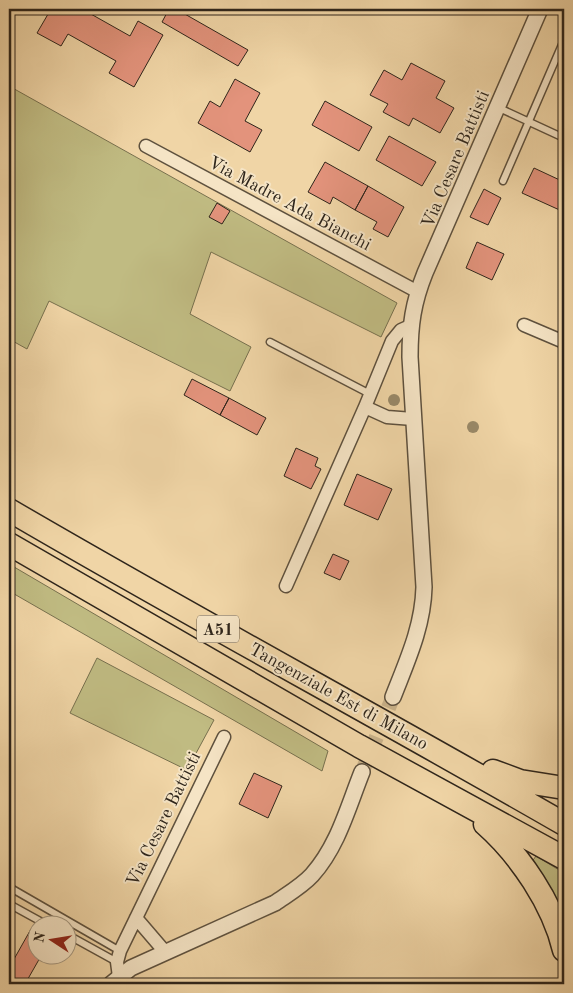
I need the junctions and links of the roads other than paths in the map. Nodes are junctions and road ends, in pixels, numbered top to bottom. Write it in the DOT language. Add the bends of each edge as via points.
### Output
graph roads {
  1 [pos="540,9"];
  2 [pos="560,9"];
  3 [pos="564,11"];
  4 [pos="564,40"];
  5 [pos="497,107"];
  6 [pos="529,121"];
  7 [pos="564,138"];
  8 [pos="146,146"];
  9 [pos="503,181"];
  10 [pos="418,292"];
  11 [pos="524,325"];
  12 [pos="410,326"];
  13 [pos="270,342"];
  14 [pos="564,342"];
  15 [pos="370,394"];
  16 [pos="365,407"];
  17 [pos="413,419"];
  18 [pos="9,510"];
  19 [pos="9,544"];
  20 [pos="286,586"];
  21 [pos="393,697"];
  22 [pos="224,737"];
  23 [pos="359,746"];
  24 [pos="429,746"];
  25 [pos="362,772"];
  26 [pos="564,788"];
  27 [pos="564,824"];
  28 [pos="564,858"];
  29 [pos="9,886"];
  30 [pos="9,904"];
  31 [pos="31,916"];
  32 [pos="136,918"];
  33 [pos="78,939"];
  34 [pos="564,950"];
  35 [pos="166,953"];
  36 [pos="119,956"];
  37 [pos="115,981"];
  1 -- 5 [label="street, Via Cesare Battisti"];
  2 -- 3 [label="lane"];
  4 -- 6 [label="lane"];
  5 -- 6 [label="lane"];
  5 -- 10 [label="street, Via Cesare Battisti"];
  6 -- 7 [label="lane"];
  6 -- 9 [label="lane"];
  8 -- 10 [label="street, Via Madre Ada Bianchi"];
  10 -- 12 [label="street, Via Cesare Battisti"];
  11 -- 14 [label="street"];
  12 -- 15 [label="street" via="401,330 392,341"];
  12 -- 17 [label="street, Via Cesare Battisti"];
  13 -- 15 [label="lane"];
  15 -- 16 [label="street"];
  16 -- 17 [label="street" via="387,417"];
  16 -- 20 [label="street"];
  17 -- 21 [label="street, Via Cesare Battisti" via="423,604 414,644"];
  18 -- 24 [label="highway, Tangenziale Est di Milano / A51"];
  19 -- 23 [label="highway, Tangenziale Est di Milano / A51"];
  22 -- 32 [label="street, Via Cesare Battisti"];
  23 -- 28 [label="highway, Tangenziale Est di Milano / A51"];
  23 -- 34 [label="highway" via="479,818 503,840 545,901 556,922"];
  24 -- 26 [label="highway" via="520,781"];
  24 -- 27 [label="highway, Tangenziale Est di Milano / A51"];
  25 -- 35 [label="street, Via Cesare Battisti" via="335,840 325,860 311,876 275,903"];
  29 -- 36 [label="lane"];
  30 -- 31 [label="lane"];
  32 -- 35 [label="street"];
  32 -- 36 [label="street, Via Cesare Battisti"];
  33 -- 36 [label="lane"];
  35 -- 37 [label="street, Via Cesare Battisti" via="131,968"];
  36 -- 37 [label="street, Via Cesare Battisti"];
}
